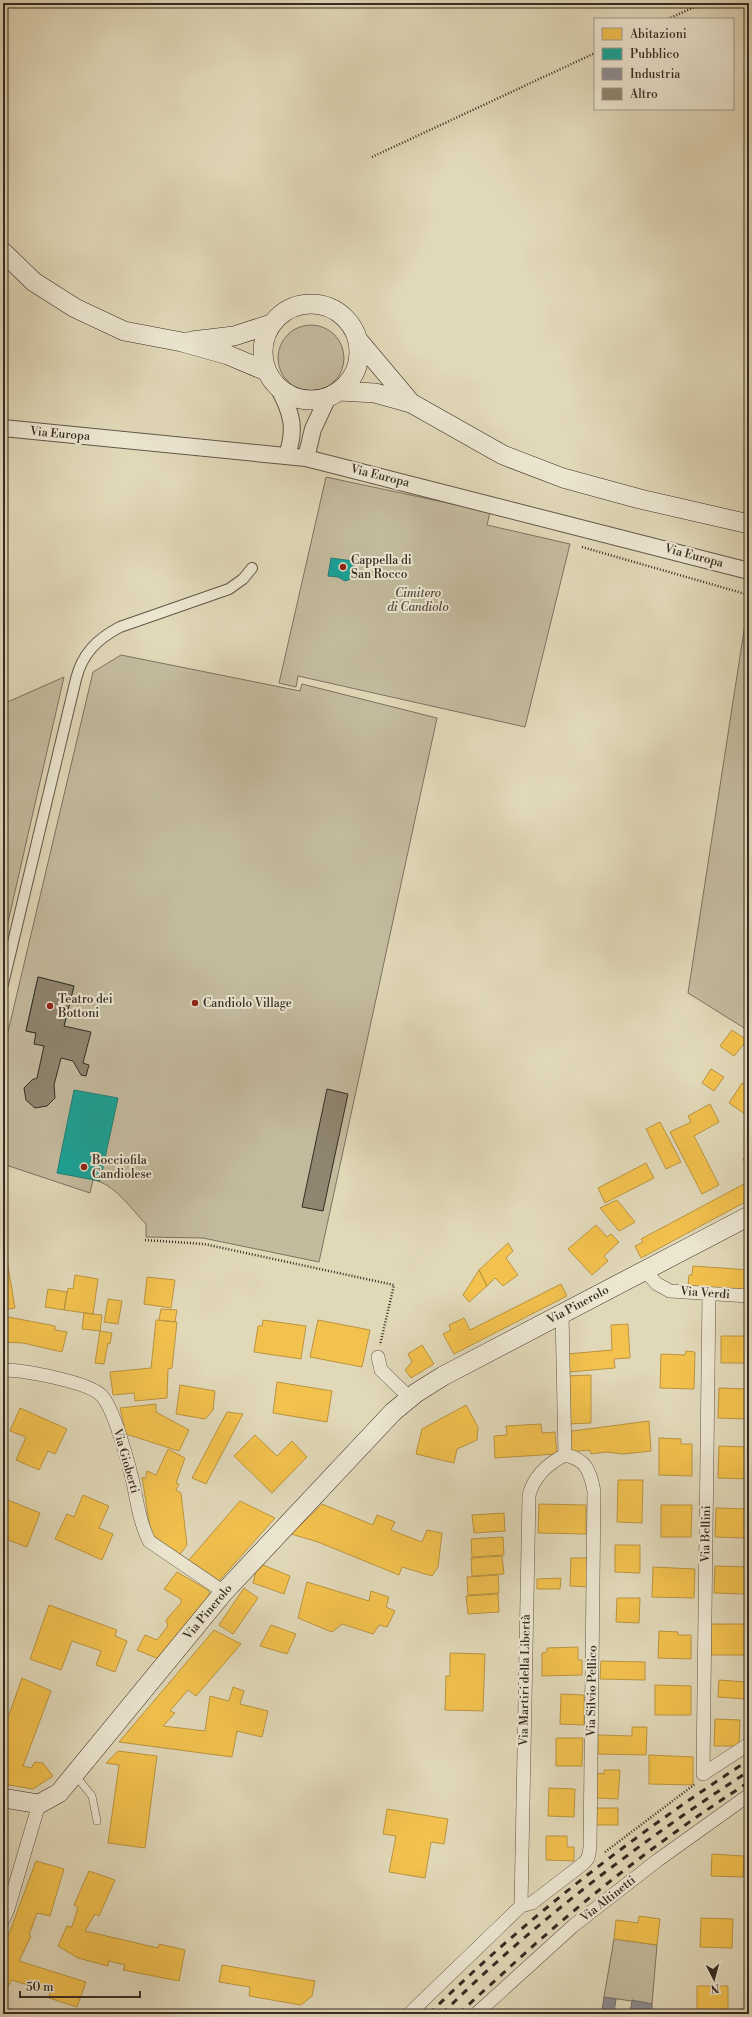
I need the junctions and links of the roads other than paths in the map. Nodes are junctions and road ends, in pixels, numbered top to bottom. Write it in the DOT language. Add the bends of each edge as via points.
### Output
graph roads {
  1 [pos="3,252"];
  2 [pos="271,324"];
  3 [pos="358,340"];
  4 [pos="182,342"];
  5 [pos="266,371"];
  6 [pos="279,389"];
  7 [pos="333,394"];
  8 [pos="411,403"];
  9 [pos="3,428"];
  10 [pos="287,455"];
  11 [pos="306,458"];
  12 [pos="749,524"];
  13 [pos="252,568"];
  14 [pos="749,571"];
  15 [pos="3,984"];
  16 [pos="749,1216"];
  17 [pos="645,1271"];
  18 [pos="709,1294"];
  19 [pos="749,1296"];
  20 [pos="562,1314"];
  21 [pos="378,1357"];
  22 [pos="3,1370"];
  23 [pos="410,1398"];
  24 [pos="565,1455"];
  25 [pos="224,1592"];
  26 [pos="749,1744"];
  27 [pos="75,1774"];
  28 [pos="3,1798"];
  29 [pos="748,1798"];
  30 [pos="39,1804"];
  31 [pos="97,1821"];
  32 [pos="521,1906"];
  33 [pos="3,1920"];
  34 [pos="409,2014"];
  35 [pos="476,2014"];
  1 -- 4 [label="main road" via="34,282 75,308 124,331"];
  2 -- 3 [label="main road" via="283,312 298,305 314,303 330,307 343,315 352,326"];
  2 -- 4 [label="main road" via="234,336"];
  2 -- 5 [label="main road" via="264,339 262,355"];
  3 -- 7 [label="main road" via="356,368 349,381"];
  3 -- 8 [label="main road"];
  4 -- 5 [label="main road" via="228,355"];
  5 -- 6 [label="main road"];
  6 -- 7 [label="main road" via="290,396 303,399 315,400"];
  6 -- 10 [label="street" via="288,406 292,425 292,441"];
  7 -- 8 [label="main road" via="375,393"];
  7 -- 11 [label="street" via="313,429"];
  8 -- 12 [label="main road" via="503,455 562,478"];
  9 -- 10 [label="street, Via Europa"];
  10 -- 11 [label="street, Via Europa"];
  11 -- 14 [label="street, Via Europa"];
  13 -- 15 [label="street" via="244,579 228,589 108,633 84,656 76,679"];
  16 -- 17 [label="main road, Via Pinerolo"];
  17 -- 18 [label="street, Via Verdi" via="657,1284 670,1291"];
  17 -- 20 [label="main road, Via Pinerolo"];
  18 -- 19 [label="street, Via Verdi"];
  18 -- 26 [label="street, Via Bellini" via="703,1774"];
  20 -- 23 [label="main road, Via Pinerolo" via="443,1376"];
  20 -- 24 [label="street"];
  21 -- 23 [label="street" via="381,1370"];
  22 -- 25 [label="street, Via Gioberti" via="16,1370 85,1386 102,1396 110,1408 131,1473 143,1529 149,1541"];
  23 -- 25 [label="main road, Via Pinerolo" via="393,1412"];
  24 -- 32 [label="street, Via Martiri della Libertà" via="550,1463 538,1476 529,1496"];
  24 -- 32 [label="street, Via Silvio Pellico" via="576,1457 582,1462 588,1470 594,1491 590,1848 584,1863 532,1904"];
  25 -- 27 [label="main road, Via Pinerolo"];
  27 -- 30 [label="main road, Via Pinerolo" via="59,1793"];
  27 -- 31 [label="lane" via="92,1796"];
  28 -- 30 [label="main road"];
  29 -- 35 [label="street, Via Altinetti" via="658,1860 573,1926"];
  30 -- 33 [label="street"];
  32 -- 34 [label="street"];
}
